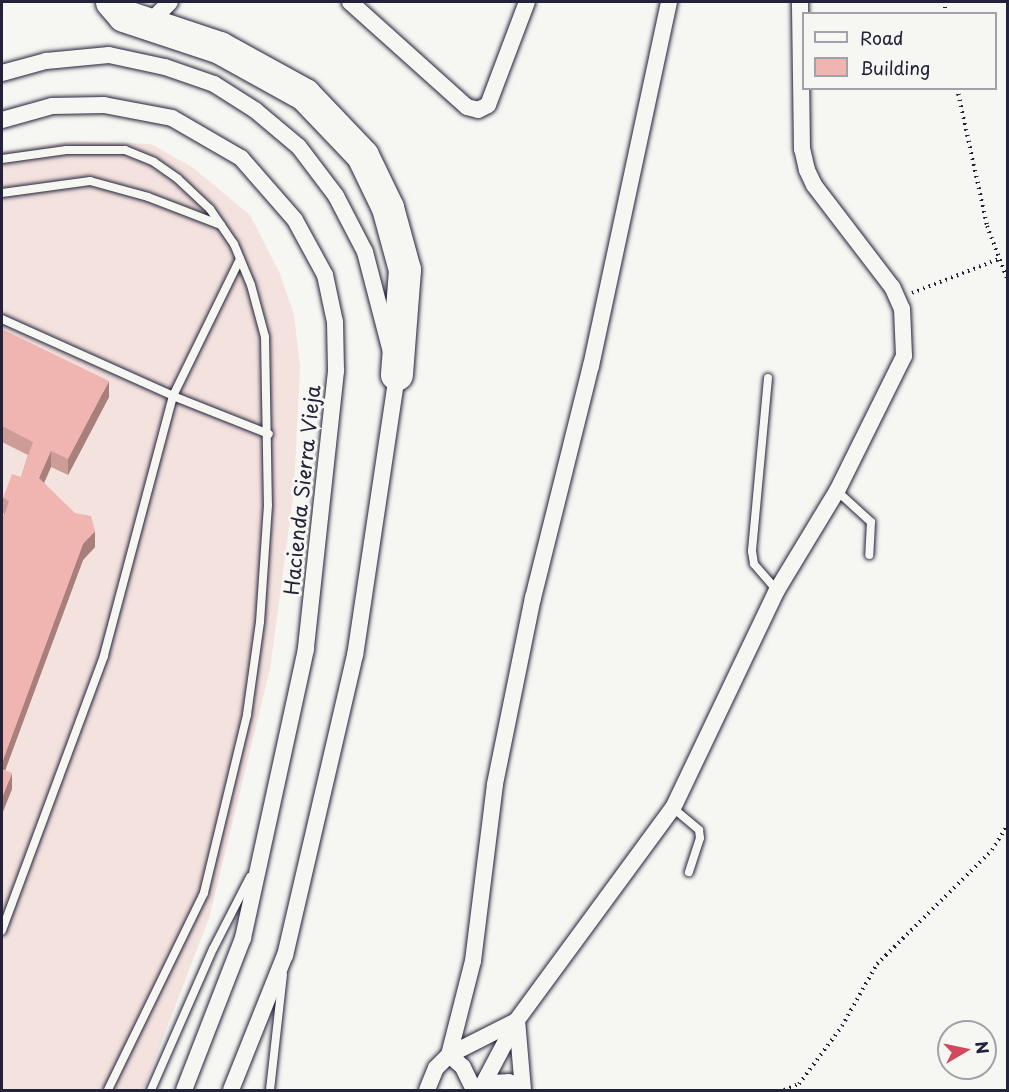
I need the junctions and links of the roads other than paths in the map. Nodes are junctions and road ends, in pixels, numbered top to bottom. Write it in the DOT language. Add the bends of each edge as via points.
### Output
graph roads {
  1 [pos="112,2"];
  2 [pos="170,2"];
  3 [pos="350,2"];
  4 [pos="527,2"];
  5 [pos="669,2"];
  6 [pos="800,2"];
  7 [pos="148,24"];
  8 [pos="2,73"];
  9 [pos="2,120"];
  10 [pos="2,159"];
  11 [pos="2,193"];
  12 [pos="221,225"];
  13 [pos="240,259"];
  14 [pos="2,319"];
  15 [pos="397,375"];
  16 [pos="768,378"];
  17 [pos="173,396"];
  18 [pos="269,434"];
  19 [pos="837,491"];
  20 [pos="869,555"];
  21 [pos="777,590"];
  22 [pos="673,808"];
  23 [pos="261,855"];
  24 [pos="689,872"];
  25 [pos="2,931"];
  26 [pos="285,955"];
  27 [pos="517,1020"];
  28 [pos="450,1055"];
  29 [pos="480,1088"];
  30 [pos="522,1089"];
  31 [pos="108,1090"];
  32 [pos="151,1090"];
  33 [pos="184,1090"];
  34 [pos="231,1090"];
  35 [pos="270,1090"];
  36 [pos="427,1090"];
  1 -- 7 [label="highway" via="124,16"];
  2 -- 7 [label="street"];
  3 -- 4 [label="street" via="467,107 478,110 488,105"];
  5 -- 28 [label="street" via="591,366 533,598 495,784 472,962"];
  6 -- 19 [label="street" via="802,149 807,170 897,298 906,333 904,356"];
  7 -- 15 [label="highway" via="220,48 305,95 363,156 388,208 405,270"];
  8 -- 15 [label="street" via="46,61 109,55 165,67 214,84 255,110 300,147 336,195 365,252"];
  9 -- 23 [label="street, Hacienda Sierra Vieja" via="52,106 104,105 172,118 242,158 295,220 325,275 335,322 336,371 306,649"];
  10 -- 12 [label="lane" via="66,150 125,150 178,178"];
  11 -- 12 [label="lane" via="90,181 148,197"];
  12 -- 13 [label="lane"];
  13 -- 17 [label="lane"];
  13 -- 18 [label="lane" via="265,337"];
  14 -- 17 [label="lane"];
  15 -- 26 [label="street" via="355,655"];
  16 -- 21 [label="lane" via="752,551 754,564"];
  17 -- 18 [label="lane"];
  17 -- 25 [label="lane" via="104,656"];
  18 -- 31 [label="lane" via="260,622 247,715 220,833 204,893 185,937"];
  19 -- 20 [label="lane" via="871,522"];
  19 -- 21 [label="street"];
  21 -- 22 [label="street"];
  22 -- 24 [label="lane" via="699,830"];
  22 -- 27 [label="street"];
  23 -- 32 [label="lane" via="213,949"];
  23 -- 33 [label="street, Hacienda Sierra Vieja" via="243,938"];
  26 -- 34 [label="street"];
  26 -- 35 [label="lane"];
  27 -- 28 [label="street"];
  27 -- 29 [label="street"];
  27 -- 30 [label="street"];
  28 -- 29 [label="street"];
  28 -- 36 [label="street" via="436,1068"];
  29 -- 30 [label="street" via="509,1082"];
}
